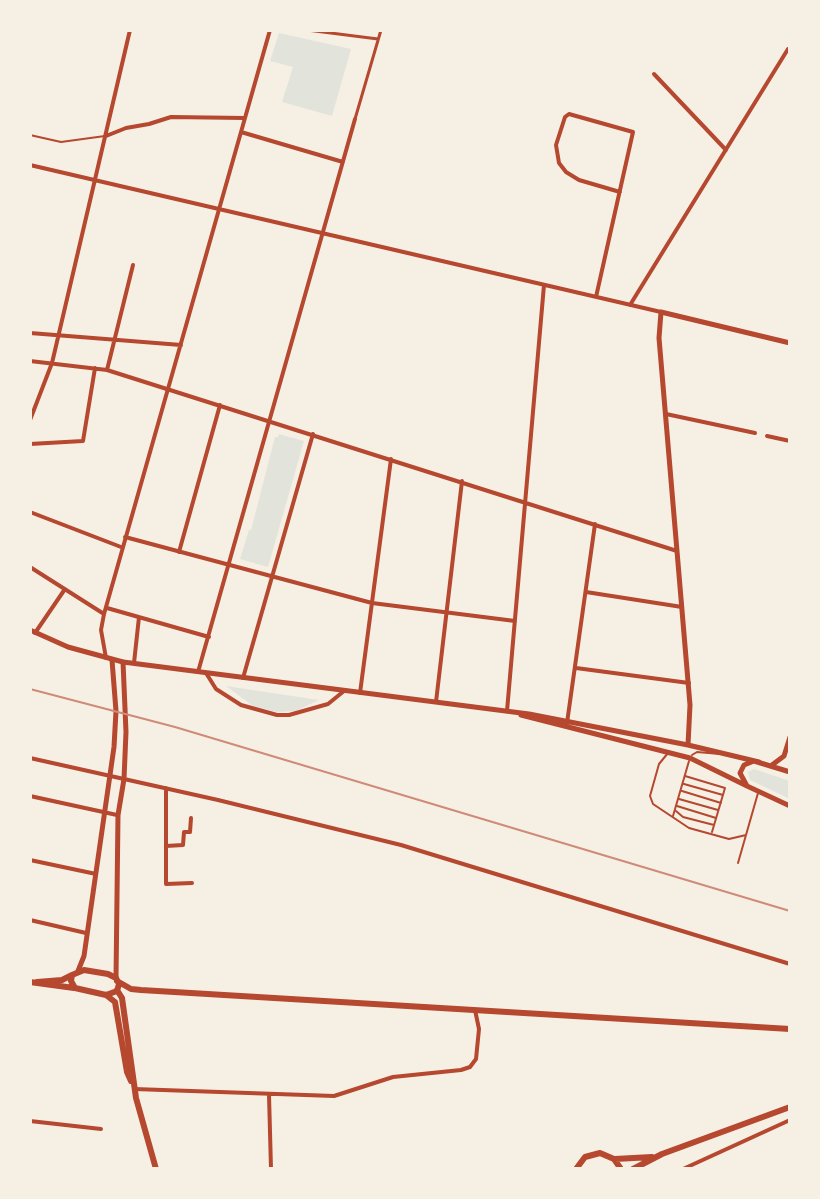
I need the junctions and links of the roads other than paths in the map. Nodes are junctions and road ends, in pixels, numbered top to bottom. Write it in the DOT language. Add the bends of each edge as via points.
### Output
graph roads {
  1 [pos="130,30"];
  2 [pos="270,30"];
  3 [pos="307,30"];
  4 [pos="381,30"];
  5 [pos="378,39"];
  6 [pos="788,49"];
  7 [pos="654,74"];
  8 [pos="245,118"];
  9 [pos="355,119"];
  10 [pos="241,132"];
  11 [pos="30,135"];
  12 [pos="106,136"];
  13 [pos="726,150"];
  14 [pos="343,162"];
  15 [pos="30,165"];
  16 [pos="95,180"];
  17 [pos="620,192"];
  18 [pos="219,209"];
  19 [pos="323,234"];
  20 [pos="133,265"];
  21 [pos="544,285"];
  22 [pos="596,297"];
  23 [pos="630,305"];
  24 [pos="661,312"];
  25 [pos="30,333"];
  26 [pos="58,336"];
  27 [pos="116,340"];
  28 [pos="790,342"];
  29 [pos="181,345"];
  30 [pos="30,361"];
  31 [pos="52,363"];
  32 [pos="95,368"];
  33 [pos="107,370"];
  34 [pos="168,388"];
  35 [pos="220,405"];
  36 [pos="666,414"];
  37 [pos="30,420"];
  38 [pos="271,421"];
  39 [pos="755,433"];
  40 [pos="313,434"];
  41 [pos="767,436"];
  42 [pos="790,441"];
  43 [pos="30,444"];
  44 [pos="391,459"];
  45 [pos="462,481"];
  46 [pos="525,502"];
  47 [pos="30,512"];
  48 [pos="595,524"];
  49 [pos="125,537"];
  50 [pos="122,548"];
  51 [pos="677,551"];
  52 [pos="179,552"];
  53 [pos="230,566"];
  54 [pos="30,567"];
  55 [pos="271,577"];
  56 [pos="65,589"];
  57 [pos="586,592"];
  58 [pos="372,603"];
  59 [pos="682,607"];
  60 [pos="105,611"];
  61 [pos="446,612"];
  62 [pos="139,617"];
  63 [pos="515,621"];
  64 [pos="32,632"];
  65 [pos="209,637"];
  66 [pos="109,659"];
  67 [pos="123,662"];
  68 [pos="134,663"];
  69 [pos="576,668"];
  70 [pos="198,672"];
  71 [pos="206,673"];
  72 [pos="243,678"];
  73 [pos="689,683"];
  74 [pos="344,691"];
  75 [pos="360,693"];
  76 [pos="436,702"];
  77 [pos="507,711"];
  78 [pos="516,713"];
  79 [pos="568,721"];
  80 [pos="562,726"];
  81 [pos="790,737"];
  82 [pos="688,745"];
  83 [pos="725,752"];
  84 [pos="669,753"];
  85 [pos="30,758"];
  86 [pos="690,758"];
  87 [pos="759,762"];
  88 [pos="772,765"];
  89 [pos="790,772"];
  90 [pos="685,776"];
  91 [pos="110,777"];
  92 [pos="124,779"];
  93 [pos="683,783"];
  94 [pos="747,786"];
  95 [pos="166,788"];
  96 [pos="680,791"];
  97 [pos="758,792"];
  98 [pos="723,795"];
  99 [pos="30,796"];
  100 [pos="678,799"];
  101 [pos="721,803"];
  102 [pos="790,807"];
  103 [pos="675,808"];
  104 [pos="718,810"];
  105 [pos="106,813"];
  106 [pos="118,815"];
  107 [pos="673,817"];
  108 [pos="191,818"];
  109 [pos="716,818"];
  110 [pos="714,825"];
  111 [pos="711,833"];
  112 [pos="746,835"];
  113 [pos="166,846"];
  114 [pos="30,860"];
  115 [pos="738,863"];
  116 [pos="96,874"];
  117 [pos="192,883"];
  118 [pos="30,920"];
  119 [pos="86,933"];
  120 [pos="790,964"];
  121 [pos="75,973"];
  122 [pos="117,980"];
  123 [pos="33,982"];
  124 [pos="75,988"];
  125 [pos="117,990"];
  126 [pos="106,995"];
  127 [pos="475,1010"];
  128 [pos="790,1029"];
  129 [pos="133,1086"];
  130 [pos="269,1095"];
  131 [pos="790,1107"];
  132 [pos="790,1120"];
  133 [pos="30,1121"];
  134 [pos="101,1129"];
  135 [pos="655,1156"];
  136 [pos="614,1159"];
  137 [pos="156,1169"];
  138 [pos="271,1169"];
  139 [pos="576,1169"];
  140 [pos="621,1169"];
  141 [pos="633,1169"];
  142 [pos="683,1169"];
  1 -- 12 [label="street"];
  2 -- 8 [label="street"];
  3 -- 5 [label="street"];
  4 -- 5 [label="street"];
  5 -- 9 [label="street"];
  6 -- 13 [label="street"];
  7 -- 13 [label="street"];
  8 -- 10 [label="street"];
  8 -- 12 [label="street" via="171,117"];
  9 -- 14 [label="street"];
  10 -- 14 [label="street"];
  10 -- 18 [label="street"];
  11 -- 12 [label="lane" via="61,142"];
  12 -- 16 [label="street"];
  13 -- 23 [label="street"];
  14 -- 19 [label="street"];
  15 -- 16 [label="street"];
  16 -- 18 [label="street"];
  16 -- 26 [label="street"];
  17 -- 17 [label="street" via="633,132 569,114 556,145 559,163 579,180"];
  17 -- 22 [label="street"];
  18 -- 19 [label="street"];
  18 -- 29 [label="street"];
  19 -- 21 [label="street"];
  19 -- 38 [label="street"];
  20 -- 27 [label="street"];
  21 -- 22 [label="street"];
  21 -- 46 [label="street"];
  22 -- 23 [label="street"];
  23 -- 24 [label="street"];
  24 -- 28 [label="main road"];
  24 -- 36 [label="main road"];
  25 -- 26 [label="street"];
  26 -- 27 [label="street"];
  26 -- 31 [label="street"];
  27 -- 29 [label="street"];
  27 -- 33 [label="street"];
  29 -- 34 [label="street"];
  30 -- 31 [label="street"];
  31 -- 32 [label="street"];
  31 -- 37 [label="street"];
  32 -- 33 [label="street"];
  32 -- 43 [label="street" via="83,441"];
  33 -- 34 [label="street"];
  34 -- 35 [label="street"];
  34 -- 49 [label="street"];
  35 -- 38 [label="street"];
  35 -- 52 [label="street"];
  36 -- 39 [label="street"];
  36 -- 51 [label="main road"];
  38 -- 40 [label="street"];
  38 -- 53 [label="street"];
  40 -- 44 [label="street"];
  40 -- 55 [label="street"];
  41 -- 42 [label="street"];
  44 -- 45 [label="street"];
  44 -- 58 [label="street"];
  45 -- 46 [label="street"];
  45 -- 61 [label="street"];
  46 -- 48 [label="street"];
  46 -- 63 [label="street"];
  47 -- 50 [label="street"];
  48 -- 51 [label="street"];
  48 -- 57 [label="street"];
  49 -- 50 [label="street"];
  49 -- 52 [label="street"];
  50 -- 60 [label="street"];
  51 -- 59 [label="main road"];
  52 -- 53 [label="street"];
  53 -- 55 [label="street"];
  53 -- 65 [label="street"];
  54 -- 56 [label="street"];
  55 -- 58 [label="street"];
  55 -- 72 [label="street"];
  56 -- 60 [label="street"];
  56 -- 64 [label="street"];
  57 -- 59 [label="street"];
  57 -- 69 [label="street"];
  58 -- 61 [label="street"];
  58 -- 75 [label="street"];
  59 -- 73 [label="main road"];
  60 -- 62 [label="street"];
  60 -- 66 [label="street" via="101,630"];
  61 -- 63 [label="street"];
  61 -- 76 [label="street"];
  62 -- 65 [label="street"];
  62 -- 68 [label="street"];
  63 -- 77 [label="street"];
  64 -- 66 [label="main road"];
  65 -- 70 [label="street"];
  66 -- 67 [label="main road"];
  66 -- 91 [label="main road" via="116,711"];
  67 -- 68 [label="main road"];
  67 -- 92 [label="main road"];
  68 -- 70 [label="main road"];
  69 -- 73 [label="street"];
  69 -- 79 [label="street"];
  70 -- 71 [label="main road"];
  71 -- 72 [label="main road"];
  71 -- 74 [label="street" via="216,689 241,705 277,715 328,704"];
  72 -- 74 [label="main road"];
  73 -- 82 [label="main road"];
  74 -- 75 [label="main road"];
  75 -- 76 [label="main road"];
  76 -- 77 [label="main road"];
  77 -- 78 [label="main road"];
  78 -- 79 [label="main road"];
  78 -- 80 [label="main road"];
  79 -- 80 [label="street"];
  79 -- 82 [label="main road"];
  80 -- 84 [label="main road"];
  81 -- 88 [label="main road" via="784,756"];
  82 -- 83 [label="main road"];
  83 -- 86 [label="lane" via="697,752"];
  83 -- 87 [label="main road"];
  84 -- 86 [label="main road"];
  84 -- 107 [label="lane" via="659,764 650,799"];
  85 -- 91 [label="street"];
  86 -- 90 [label="lane"];
  86 -- 94 [label="main road"];
  87 -- 88 [label="main road"];
  87 -- 94 [label="main road" via="742,767"];
  88 -- 89 [label="main road"];
  90 -- 93 [label="lane"];
  90 -- 98 [label="lane" via="725,788"];
  91 -- 92 [label="street"];
  91 -- 105 [label="main road"];
  92 -- 95 [label="street"];
  92 -- 106 [label="main road"];
  93 -- 96 [label="lane"];
  93 -- 98 [label="lane"];
  94 -- 97 [label="main road"];
  95 -- 113 [label="street"];
  95 -- 120 [label="street" via="401,845"];
  96 -- 100 [label="lane"];
  96 -- 101 [label="lane"];
  97 -- 102 [label="main road"];
  97 -- 112 [label="lane"];
  98 -- 101 [label="lane"];
  99 -- 105 [label="street"];
  100 -- 103 [label="lane"];
  100 -- 104 [label="lane"];
  101 -- 104 [label="lane"];
  103 -- 107 [label="lane"];
  103 -- 109 [label="lane"];
  103 -- 110 [label="lane" via="683,817"];
  104 -- 109 [label="lane"];
  105 -- 106 [label="street"];
  105 -- 116 [label="main road"];
  106 -- 122 [label="main road"];
  107 -- 111 [label="lane"];
  108 -- 113 [label="street" via="183,845"];
  109 -- 110 [label="lane"];
  110 -- 111 [label="lane"];
  111 -- 112 [label="lane" via="733,839"];
  112 -- 115 [label="lane"];
  113 -- 117 [label="street" via="166,884"];
  114 -- 116 [label="street"];
  116 -- 119 [label="main road"];
  118 -- 119 [label="street"];
  119 -- 121 [label="main road" via="84,956"];
  121 -- 122 [label="main road" via="108,974"];
  121 -- 123 [label="main road" via="62,980"];
  121 -- 124 [label="main road"];
  122 -- 125 [label="main road"];
  122 -- 127 [label="main road" via="141,990"];
  123 -- 124 [label="main road"];
  124 -- 126 [label="main road"];
  125 -- 126 [label="main road"];
  125 -- 129 [label="main road"];
  126 -- 129 [label="main road" via="115,1002"];
  127 -- 128 [label="main road"];
  127 -- 130 [label="street" via="477,1054 466,1069 399,1075 338,1096"];
  129 -- 130 [label="street"];
  129 -- 137 [label="main road"];
  130 -- 138 [label="street"];
  131 -- 135 [label="main road"];
  132 -- 142 [label="street"];
  133 -- 134 [label="street"];
  135 -- 136 [label="main road"];
  135 -- 141 [label="main road"];
  136 -- 139 [label="main road" via="595,1153"];
  136 -- 140 [label="main road"];
}
